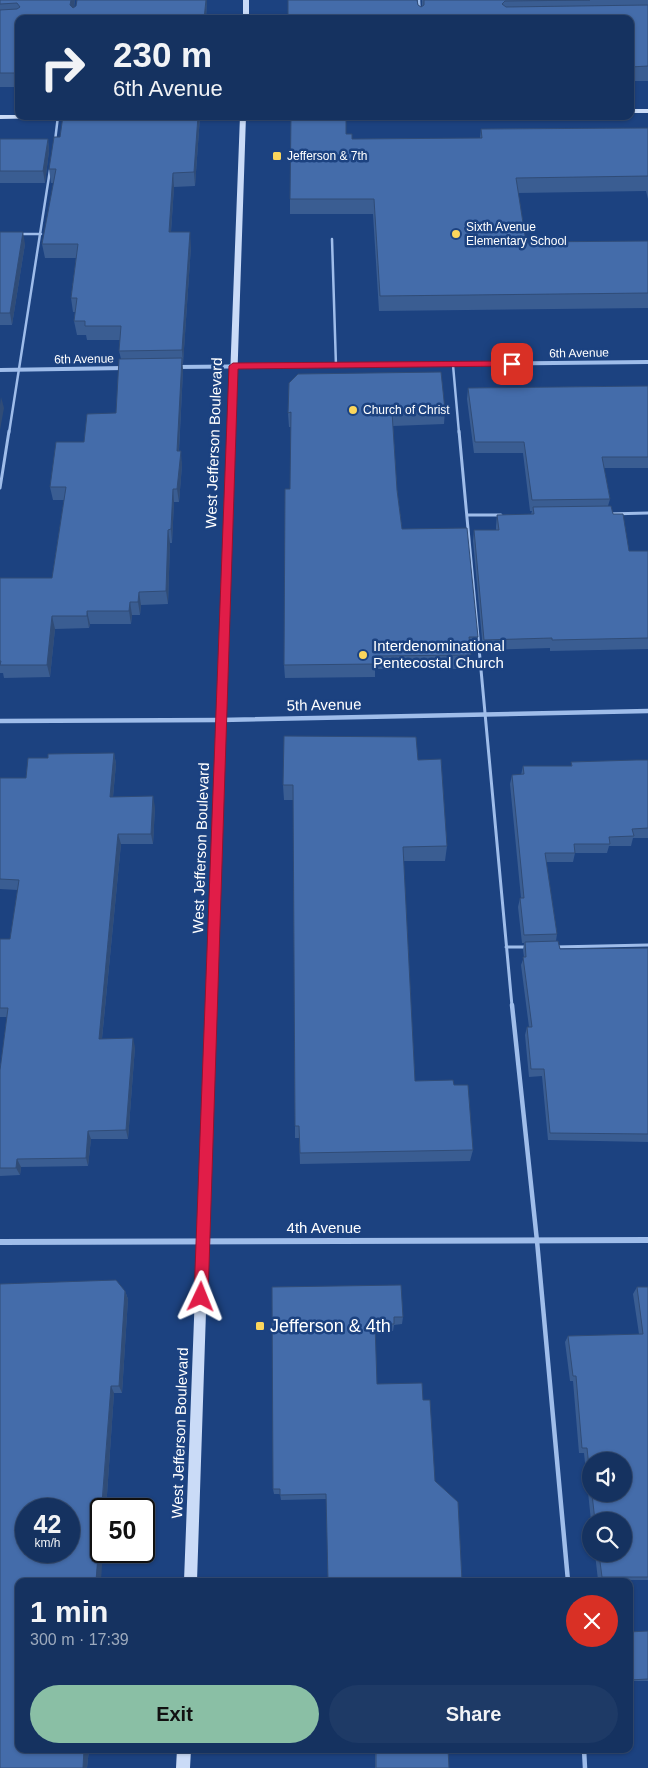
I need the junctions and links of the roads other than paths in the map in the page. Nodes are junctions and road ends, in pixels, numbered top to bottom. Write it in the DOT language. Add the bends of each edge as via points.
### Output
graph roads {
  1 [pos="246,0"];
  2 [pos="418,0"];
  3 [pos="246,15"];
  4 [pos="420,15"];
  5 [pos="634,111"];
  6 [pos="648,111"];
  7 [pos="0,117"];
  8 [pos="15,117"];
  9 [pos="57,120"];
  10 [pos="243,120"];
  11 [pos="54,146"];
  12 [pos="51,165"];
  13 [pos="16,234"];
  14 [pos="41,234"];
  15 [pos="332,239"];
  16 [pos="648,362"];
  17 [pos="453,365"];
  18 [pos="233,366"];
  19 [pos="336,366"];
  20 [pos="172,367"];
  21 [pos="134,368"];
  22 [pos="0,370"];
  23 [pos="20,370"];
  24 [pos="0,488"];
  25 [pos="648,513"];
  26 [pos="600,514"];
  27 [pos="467,515"];
  28 [pos="505,515"];
  29 [pos="648,711"];
  30 [pos="484,713"];
  31 [pos="221,720"];
  32 [pos="0,721"];
  33 [pos="648,945"];
  34 [pos="506,947"];
  35 [pos="534,947"];
  36 [pos="553,947"];
  37 [pos="204,1240"];
  38 [pos="648,1240"];
  39 [pos="538,1241"];
  40 [pos="0,1242"];
  41 [pos="190,1578"];
  42 [pos="568,1578"];
  43 [pos="184,1753"];
  44 [pos="584,1753"];
  45 [pos="183,1768"];
  46 [pos="586,1768"];
  1 -- 3 [label="main road"];
  2 -- 4 [label="lane"];
  5 -- 6 [label="main road"];
  7 -- 8 [label="main road"];
  9 -- 11 [label="lane"];
  10 -- 18 [label="main road, West Jefferson Boulevard"];
  12 -- 14 [label="lane"];
  13 -- 14 [label="lane"];
  14 -- 23 [label="lane"];
  15 -- 19 [label="lane"];
  16 -- 17 [label="street, 6th Avenue"];
  17 -- 19 [label="street, 6th Avenue"];
  17 -- 27 [label="lane"];
  18 -- 19 [label="street, 6th Avenue"];
  18 -- 20 [label="street, 6th Avenue"];
  18 -- 31 [label="main road, West Jefferson Boulevard"];
  21 -- 23 [label="street, 6th Avenue"];
  22 -- 23 [label="street, 6th Avenue"];
  23 -- 24 [label="lane"];
  25 -- 26 [label="lane"];
  27 -- 28 [label="lane"];
  27 -- 30 [label="lane"];
  29 -- 30 [label="street, 5th Avenue"];
  30 -- 31 [label="street, 5th Avenue"];
  30 -- 34 [label="lane"];
  31 -- 32 [label="street, 5th Avenue"];
  31 -- 37 [label="main road, West Jefferson Boulevard"];
  33 -- 36 [label="lane"];
  34 -- 35 [label="lane"];
  34 -- 39 [label="lane"];
  37 -- 39 [label="street, 4th Avenue"];
  37 -- 40 [label="street, 4th Avenue"];
  37 -- 41 [label="main road, West Jefferson Boulevard"];
  38 -- 39 [label="street, 4th Avenue"];
  39 -- 42 [label="lane"];
  43 -- 45 [label="main road"];
  44 -- 46 [label="lane"];
}
